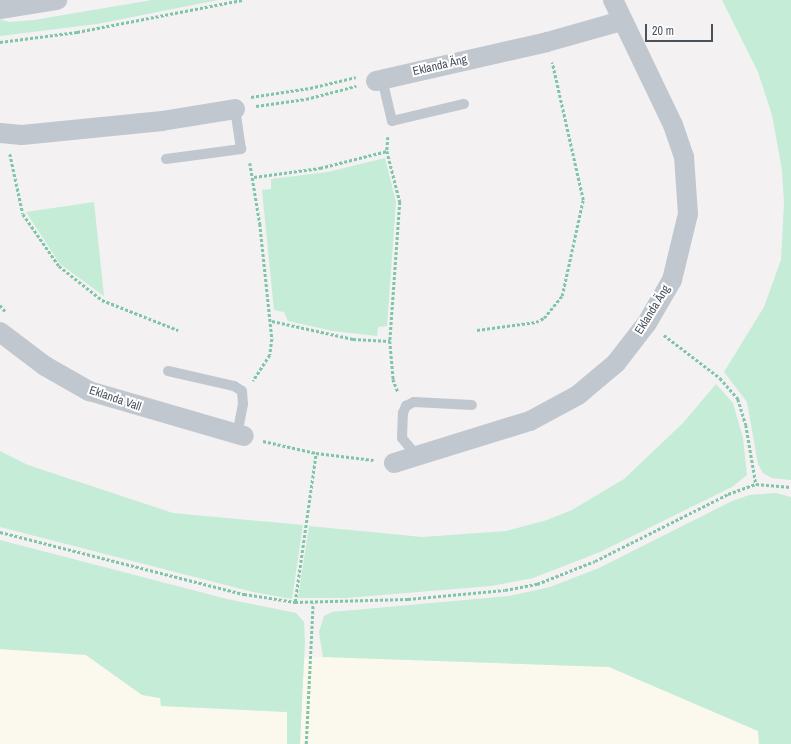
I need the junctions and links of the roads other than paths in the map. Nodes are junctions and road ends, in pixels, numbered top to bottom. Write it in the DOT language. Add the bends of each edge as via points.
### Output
graph roads {
  1 [pos="57,0"];
  2 [pos="614,0"];
  3 [pos="0,9"];
  4 [pos="621,21"];
  5 [pos="379,80"];
  6 [pos="464,104"];
  7 [pos="235,109"];
  8 [pos="4,134"];
  9 [pos="166,159"];
  10 [pos="0,332"];
  11 [pos="168,371"];
  12 [pos="472,405"];
  13 [pos="240,435"];
  14 [pos="418,456"];
  15 [pos="394,463"];
  1 -- 3 [label="street"];
  2 -- 4 [label="street, Eklanda Äng"];
  4 -- 5 [label="street, Eklanda Äng" via="547,42"];
  4 -- 14 [label="street, Eklanda Äng" via="673,125 688,176 688,214 680,258 672,280 647,323 597,382 551,412 476,440"];
  5 -- 6 [label="lane" via="392,121"];
  7 -- 8 [label="street" via="162,121 22,135"];
  7 -- 9 [label="lane" via="241,149"];
  10 -- 13 [label="street, Eklanda Vall" via="45,366 88,391"];
  11 -- 13 [label="lane" via="234,386 242,391"];
  12 -- 14 [label="lane" via="414,402 406,406 403,413 402,438"];
  14 -- 15 [label="street, Eklanda Äng"];
}
